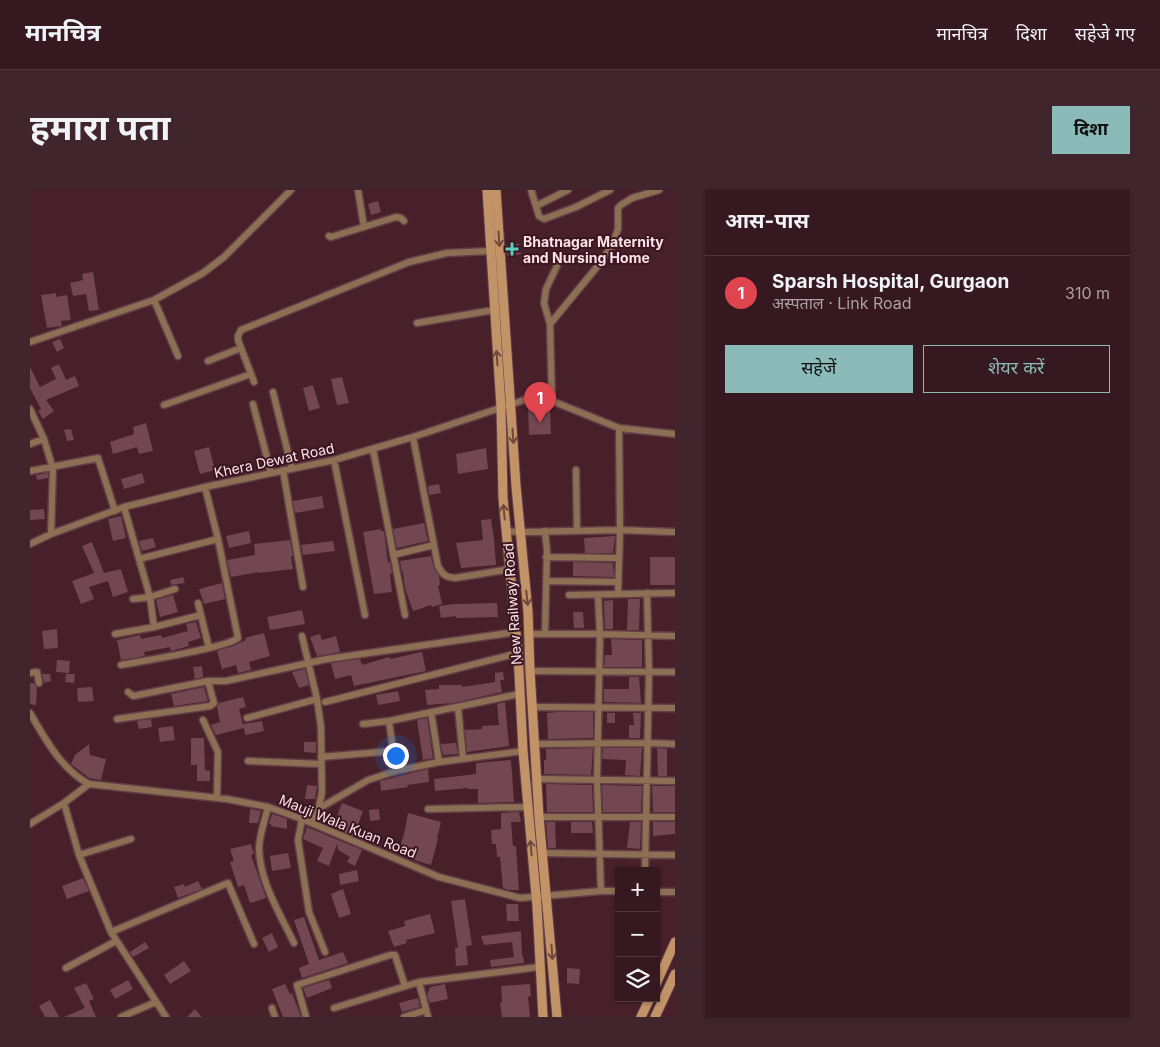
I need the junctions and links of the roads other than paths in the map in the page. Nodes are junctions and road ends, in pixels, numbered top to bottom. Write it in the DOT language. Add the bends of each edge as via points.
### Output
graph roads {
  1 [pos="291,190"];
  2 [pos="358,190"];
  3 [pos="487,190"];
  4 [pos="496,190"];
  5 [pos="531,190"];
  6 [pos="568,190"];
  7 [pos="610,190"];
  8 [pos="659,190"];
  9 [pos="536,206"];
  10 [pos="404,221"];
  11 [pos="364,227"];
  12 [pos="329,236"];
  13 [pos="490,251"];
  14 [pos="557,266"];
  15 [pos="154,300"];
  16 [pos="494,310"];
  17 [pos="417,323"];
  18 [pos="550,324"];
  19 [pos="30,342"];
  20 [pos="240,348"];
  21 [pos="178,356"];
  22 [pos="208,361"];
  23 [pos="251,374"];
  24 [pos="254,382"];
  25 [pos="273,392"];
  26 [pos="552,401"];
  27 [pos="511,403"];
  28 [pos="253,404"];
  29 [pos="164,405"];
  30 [pos="501,407"];
  31 [pos="31,413"];
  32 [pos="619,428"];
  33 [pos="675,434"];
  34 [pos="413,437"];
  35 [pos="44,439"];
  36 [pos="30,444"];
  37 [pos="373,450"];
  38 [pos="334,460"];
  39 [pos="52,468"];
  40 [pos="292,469"];
  41 [pos="283,470"];
  42 [pos="576,470"];
  43 [pos="30,471"];
  44 [pos="271,473"];
  45 [pos="205,487"];
  46 [pos="124,507"];
  47 [pos="114,510"];
  48 [pos="577,530"];
  49 [pos="620,530"];
  50 [pos="506,531"];
  51 [pos="545,531"];
  52 [pos="521,532"];
  53 [pos="675,532"];
  54 [pos="51,534"];
  55 [pos="218,539"];
  56 [pos="30,544"];
  57 [pos="434,545"];
  58 [pos="393,555"];
  59 [pos="546,557"];
  60 [pos="619,558"];
  61 [pos="139,559"];
  62 [pos="511,569"];
  63 [pos="546,582"];
  64 [pos="618,582"];
  65 [pos="303,588"];
  66 [pos="175,589"];
  67 [pos="675,593"];
  68 [pos="618,594"];
  69 [pos="647,594"];
  70 [pos="598,595"];
  71 [pos="569,596"];
  72 [pos="150,597"];
  73 [pos="133,599"];
  74 [pos="198,603"];
  75 [pos="201,615"];
  76 [pos="365,615"];
  77 [pos="405,615"];
  78 [pos="154,627"];
  79 [pos="516,632"];
  80 [pos="115,634"];
  81 [pos="528,634"];
  82 [pos="545,634"];
  83 [pos="600,634"];
  84 [pos="302,636"];
  85 [pos="648,636"];
  86 [pos="675,636"];
  87 [pos="209,648"];
  88 [pos="518,653"];
  89 [pos="308,663"];
  90 [pos="120,665"];
  91 [pos="530,670"];
  92 [pos="600,671"];
  93 [pos="649,672"];
  94 [pos="675,672"];
  95 [pos="30,673"];
  96 [pos="208,681"];
  97 [pos="39,683"];
  98 [pos="128,692"];
  99 [pos="519,694"];
  100 [pos="317,699"];
  101 [pos="325,702"];
  102 [pos="458,707"];
  103 [pos="532,707"];
  104 [pos="598,708"];
  105 [pos="648,708"];
  106 [pos="675,708"];
  107 [pos="431,712"];
  108 [pos="30,713"];
  109 [pos="247,718"];
  110 [pos="117,719"];
  111 [pos="203,720"];
  112 [pos="389,721"];
  113 [pos="362,724"];
  114 [pos="598,743"];
  115 [pos="647,743"];
  116 [pos="535,744"];
  117 [pos="675,744"];
  118 [pos="523,750"];
  119 [pos="392,751"];
  120 [pos="463,758"];
  121 [pos="321,760"];
  122 [pos="248,761"];
  123 [pos="440,762"];
  124 [pos="396,771"];
  125 [pos="537,779"];
  126 [pos="597,780"];
  127 [pos="647,781"];
  128 [pos="675,781"];
  129 [pos="89,784"];
  130 [pos="217,798"];
  131 [pos="64,803"];
  132 [pos="268,807"];
  133 [pos="528,807"];
  134 [pos="318,809"];
  135 [pos="428,809"];
  136 [pos="646,816"];
  137 [pos="539,817"];
  138 [pos="675,817"];
  139 [pos="598,818"];
  140 [pos="302,819"];
  141 [pos="311,823"];
  142 [pos="30,824"];
  143 [pos="131,839"];
  144 [pos="542,853"];
  145 [pos="599,853"];
  146 [pos="79,855"];
  147 [pos="645,855"];
  148 [pos="675,855"];
  149 [pos="645,867"];
  150 [pos="601,891"];
  151 [pos="615,891"];
  152 [pos="660,892"];
  153 [pos="675,892"];
  154 [pos="547,896"];
  155 [pos="536,897"];
  156 [pos="549,919"];
  157 [pos="538,920"];
  158 [pos="111,932"];
  159 [pos="116,941"];
  160 [pos="675,942"];
  161 [pos="294,943"];
  162 [pos="254,944"];
  163 [pos="325,952"];
  164 [pos="539,966"];
  165 [pos="66,968"];
  166 [pos="675,974"];
  167 [pos="660,975"];
  168 [pos="420,982"];
  169 [pos="405,986"];
  170 [pos="156,1002"];
  171 [pos="648,1002"];
  172 [pos="272,1008"];
  173 [pos="334,1008"];
  174 [pos="427,1014"];
  175 [pos="121,1017"];
  176 [pos="166,1017"];
  177 [pos="275,1017"];
  178 [pos="306,1017"];
  179 [pos="404,1017"];
  180 [pos="543,1017"];
  181 [pos="557,1017"];
  182 [pos="641,1017"];
  183 [pos="655,1017"];
  1 -- 15 [label="street" via="224,257 203,273"];
  2 -- 11 [label="street"];
  3 -- 13 [label="main road, New Railway Road"];
  4 -- 27 [label="main road, New Railway Road, one-way"];
  5 -- 9 [label="street"];
  6 -- 9 [label="street"];
  7 -- 9 [label="street" via="544,219 539,216"];
  8 -- 18 [label="street" via="632,198 618,208 618,229 606,254"];
  10 -- 11 [label="street" via="396,217"];
  11 -- 12 [label="street"];
  13 -- 16 [label="main road, New Railway Road"];
  13 -- 20 [label="street" via="447,253 409,262 248,326 239,331"];
  14 -- 18 [label="street" via="544,303"];
  15 -- 19 [label="street"];
  15 -- 21 [label="street"];
  16 -- 17 [label="street"];
  30 -- 16 [label="main road, New Railway Road, one-way"];
  18 -- 26 [label="street"];
  20 -- 22 [label="street"];
  20 -- 23 [label="street"];
  23 -- 24 [label="street"];
  23 -- 29 [label="street"];
  25 -- 40 [label="street"];
  26 -- 27 [label="street, Khera Dewat Road" via="536,399"];
  26 -- 32 [label="street"];
  27 -- 30 [label="street, Khera Dewat Road"];
  27 -- 52 [label="main road, New Railway Road, one-way"];
  28 -- 44 [label="street"];
  30 -- 34 [label="street, Khera Dewat Road"];
  50 -- 30 [label="main road, New Railway Road, one-way" via="502,498"];
  31 -- 35 [label="street"];
  32 -- 33 [label="street"];
  32 -- 49 [label="street"];
  34 -- 37 [label="street, Khera Dewat Road"];
  34 -- 57 [label="street"];
  35 -- 36 [label="street"];
  35 -- 39 [label="street"];
  37 -- 38 [label="street, Khera Dewat Road"];
  37 -- 58 [label="street"];
  38 -- 40 [label="street, Khera Dewat Road"];
  38 -- 76 [label="street"];
  39 -- 43 [label="street"];
  39 -- 47 [label="street" via="98,458"];
  39 -- 54 [label="street"];
  40 -- 41 [label="street, Khera Dewat Road"];
  41 -- 44 [label="street, Khera Dewat Road"];
  41 -- 65 [label="street"];
  42 -- 48 [label="street"];
  44 -- 45 [label="street, Khera Dewat Road"];
  45 -- 46 [label="street, Khera Dewat Road"];
  45 -- 55 [label="street"];
  46 -- 47 [label="street, Khera Dewat Road"];
  46 -- 61 [label="street"];
  47 -- 54 [label="street, Khera Dewat Road"];
  48 -- 49 [label="street"];
  48 -- 51 [label="street"];
  49 -- 53 [label="street"];
  49 -- 60 [label="street"];
  50 -- 52 [label="street"];
  50 -- 62 [label="main road, New Railway Road"];
  51 -- 52 [label="street"];
  51 -- 59 [label="street"];
  52 -- 81 [label="main road, New Railway Road, one-way"];
  54 -- 56 [label="street, Khera Dewat Road"];
  55 -- 61 [label="street"];
  55 -- 87 [label="street" via="238,638"];
  57 -- 58 [label="street"];
  57 -- 62 [label="street" via="438,566 446,578"];
  58 -- 77 [label="street"];
  59 -- 60 [label="street"];
  59 -- 63 [label="street"];
  60 -- 64 [label="street"];
  61 -- 72 [label="street"];
  62 -- 79 [label="main road, New Railway Road"];
  63 -- 64 [label="street"];
  63 -- 82 [label="street"];
  64 -- 68 [label="street"];
  66 -- 72 [label="street"];
  67 -- 69 [label="street"];
  68 -- 69 [label="street"];
  68 -- 70 [label="street"];
  69 -- 85 [label="street"];
  70 -- 71 [label="street"];
  70 -- 83 [label="street"];
  72 -- 73 [label="street"];
  72 -- 78 [label="street"];
  74 -- 75 [label="street"];
  75 -- 78 [label="street"];
  75 -- 87 [label="street"];
  78 -- 80 [label="street"];
  79 -- 88 [label="main road, New Railway Road"];
  79 -- 89 [label="street"];
  81 -- 82 [label="street"];
  81 -- 91 [label="main road, New Railway Road"];
  82 -- 83 [label="street"];
  83 -- 85 [label="street"];
  83 -- 92 [label="street"];
  84 -- 89 [label="street"];
  85 -- 86 [label="street"];
  85 -- 93 [label="street"];
  87 -- 90 [label="street"];
  88 -- 99 [label="main road, New Railway Road"];
  88 -- 101 [label="street"];
  89 -- 96 [label="street"];
  89 -- 100 [label="street"];
  91 -- 92 [label="street"];
  91 -- 103 [label="main road, New Railway Road"];
  92 -- 93 [label="street"];
  92 -- 104 [label="street"];
  93 -- 94 [label="street"];
  93 -- 105 [label="street"];
  95 -- 97 [label="street" via="37,672"];
  96 -- 98 [label="street" via="133,696"];
  96 -- 110 [label="street" via="214,703 210,706"];
  99 -- 102 [label="street"];
  99 -- 118 [label="main road, New Railway Road"];
  100 -- 109 [label="street"];
  100 -- 121 [label="street"];
  102 -- 107 [label="street"];
  102 -- 120 [label="street"];
  103 -- 104 [label="street"];
  103 -- 116 [label="main road, New Railway Road"];
  104 -- 105 [label="street"];
  104 -- 114 [label="street"];
  105 -- 106 [label="street"];
  105 -- 115 [label="street"];
  107 -- 112 [label="street"];
  107 -- 123 [label="street"];
  108 -- 129 [label="street" via="44,738 71,772"];
  111 -- 130 [label="street" via="218,752"];
  112 -- 113 [label="street"];
  112 -- 119 [label="street"];
  114 -- 115 [label="street"];
  114 -- 116 [label="street"];
  114 -- 126 [label="street"];
  115 -- 117 [label="street"];
  115 -- 127 [label="street"];
  116 -- 125 [label="main road, New Railway Road"];
  118 -- 120 [label="street"];
  118 -- 133 [label="main road, New Railway Road"];
  119 -- 121 [label="street"];
  119 -- 124 [label="street"];
  120 -- 123 [label="street"];
  121 -- 122 [label="street"];
  121 -- 134 [label="street" via="322,792"];
  123 -- 124 [label="street"];
  124 -- 134 [label="street" via="368,780"];
  125 -- 126 [label="street"];
  125 -- 137 [label="main road, New Railway Road"];
  126 -- 127 [label="street"];
  126 -- 139 [label="street"];
  127 -- 128 [label="street"];
  127 -- 136 [label="street"];
  129 -- 130 [label="street, Mauji Wala Kuan Road"];
  129 -- 131 [label="street"];
  130 -- 132 [label="street, Mauji Wala Kuan Road"];
  131 -- 142 [label="street"];
  131 -- 146 [label="street"];
  132 -- 140 [label="street, Mauji Wala Kuan Road"];
  132 -- 161 [label="street" via="260,855 266,883"];
  133 -- 135 [label="street"];
  155 -- 133 [label="main road, New Railway Road, one-way"];
  134 -- 141 [label="street"];
  136 -- 138 [label="street"];
  136 -- 139 [label="street"];
  136 -- 147 [label="street"];
  137 -- 139 [label="street"];
  137 -- 144 [label="main road, New Railway Road"];
  139 -- 145 [label="street"];
  140 -- 141 [label="street, Mauji Wala Kuan Road"];
  140 -- 163 [label="street" via="298,840 309,912"];
  141 -- 155 [label="street, Mauji Wala Kuan Road" via="439,877 520,898"];
  143 -- 146 [label="street"];
  144 -- 145 [label="street"];
  144 -- 154 [label="main road, New Railway Road"];
  145 -- 147 [label="street"];
  145 -- 150 [label="street"];
  146 -- 158 [label="street"];
  147 -- 148 [label="street"];
  147 -- 149 [label="street"];
  150 -- 151 [label="street, Mauji Wala Kuan Road"];
  150 -- 154 [label="street, Mauji Wala Kuan Road"];
  152 -- 153 [label="street"];
  154 -- 155 [label="street, Mauji Wala Kuan Road"];
  154 -- 156 [label="main road, New Railway Road"];
  155 -- 157 [label="main road, New Railway Road"];
  156 -- 157 [label="main road"];
  156 -- 181 [label="main road, New Railway Road, one-way"];
  157 -- 164 [label="main road, New Railway Road"];
  158 -- 159 [label="street"];
  158 -- 162 [label="street" via="228,883"];
  159 -- 165 [label="street"];
  159 -- 170 [label="street"];
  160 -- 167 [label="main road"];
  164 -- 168 [label="street"];
  164 -- 180 [label="main road, New Railway Road"];
  166 -- 183 [label="main road"];
  168 -- 169 [label="street"];
  168 -- 174 [label="street"];
  169 -- 173 [label="street"];
  169 -- 178 [label="street" via="398,961 390,955 297,985"];
  170 -- 175 [label="street"];
  170 -- 176 [label="street"];
  171 -- 182 [label="main road"];
  172 -- 177 [label="street"];
  174 -- 179 [label="street"];
}
